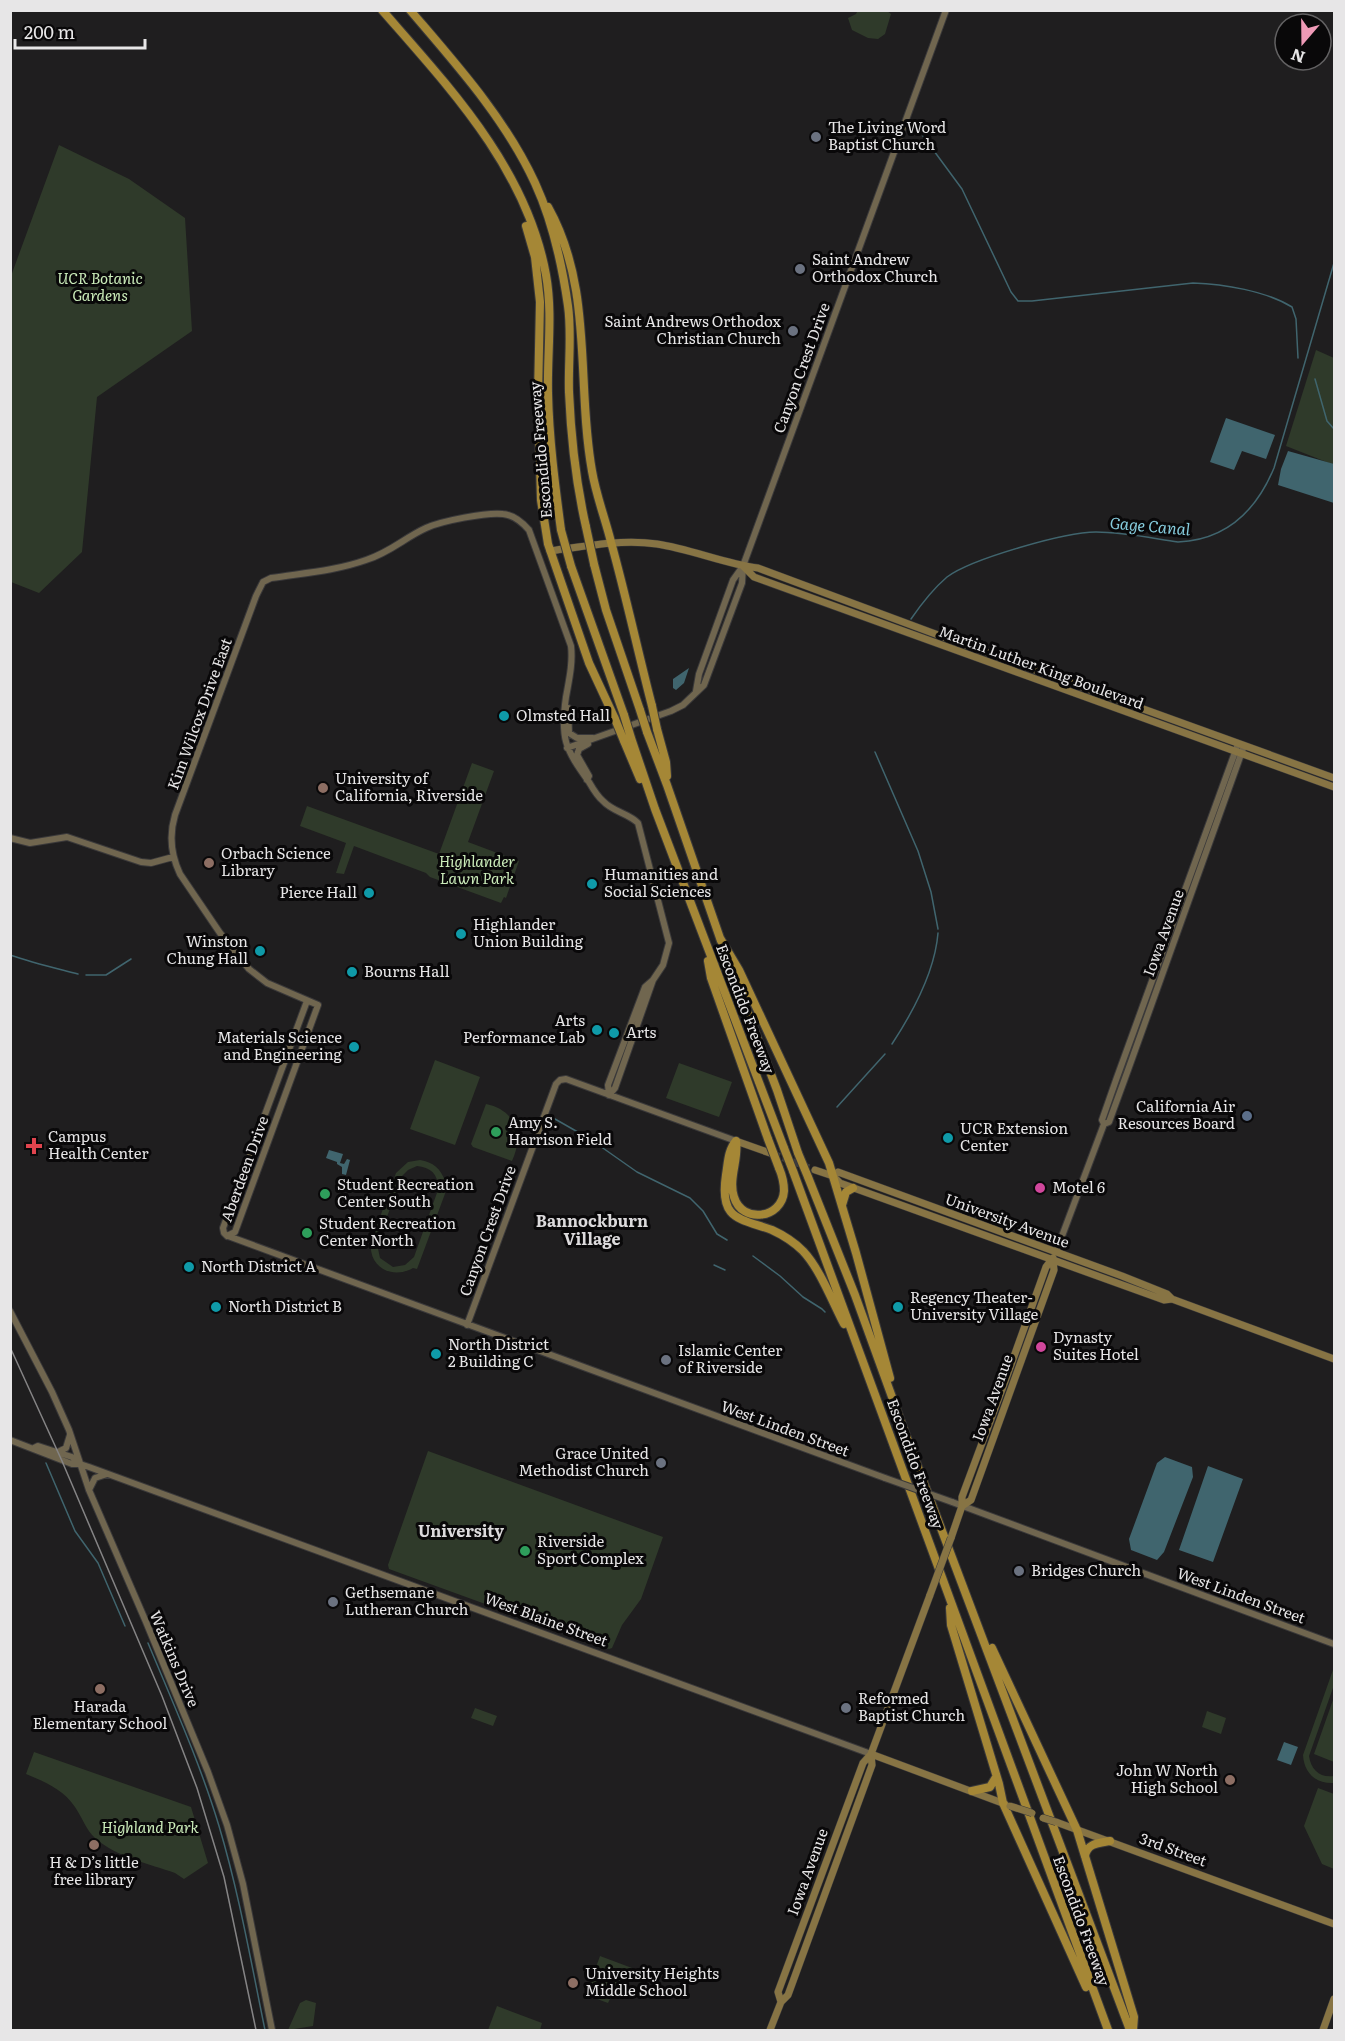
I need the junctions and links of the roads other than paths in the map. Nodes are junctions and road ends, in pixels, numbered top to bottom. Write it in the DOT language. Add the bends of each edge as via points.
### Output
graph roads {
  1 [pos="382,10"];
  2 [pos="410,10"];
  3 [pos="946,10"];
  4 [pos="515,182"];
  5 [pos="535,183"];
  6 [pos="612,543"];
  7 [pos="550,551"];
  8 [pos="743,566"];
  9 [pos="567,696"];
  10 [pos="596,738"];
  11 [pos="628,739"];
  12 [pos="1241,746"];
  13 [pos="567,748"];
  14 [pos="1239,754"];
  15 [pos="1335,778"];
  16 [pos="587,780"];
  17 [pos="667,785"];
  18 [pos="1335,787"];
  19 [pos="10,838"];
  20 [pos="173,857"];
  21 [pos="720,938"];
  22 [pos="705,943"];
  23 [pos="307,1001"];
  24 [pos="609,1095"];
  25 [pos="736,1141"];
  26 [pos="770,1153"];
  27 [pos="815,1170"];
  28 [pos="832,1176"];
  29 [pos="853,1188"];
  30 [pos="842,1206"];
  31 [pos="227,1236"];
  32 [pos="1056,1252"];
  33 [pos="1053,1261"];
  34 [pos="1117,1284"];
  35 [pos="1146,1286"];
  36 [pos="1172,1299"];
  37 [pos="10,1311"];
  38 [pos="467,1325"];
  39 [pos="861,1357"];
  40 [pos="1335,1359"];
  41 [pos="904,1430"];
  42 [pos="70,1435"];
  43 [pos="10,1440"];
  44 [pos="34,1448"];
  45 [pos="58,1452"];
  46 [pos="80,1464"];
  47 [pos="107,1474"];
  48 [pos="89,1490"];
  49 [pos="963,1506"];
  50 [pos="967,1596"];
  51 [pos="950,1600"];
  52 [pos="1335,1644"];
  53 [pos="872,1754"];
  54 [pos="996,1777"];
  55 [pos="972,1791"];
  56 [pos="1006,1804"];
  57 [pos="1073,1829"];
  58 [pos="1110,1841"];
  59 [pos="1085,1856"];
  60 [pos="1335,1924"];
  61 [pos="1335,1999"];
  62 [pos="272,2031"];
  63 [pos="770,2031"];
  64 [pos="1107,2031"];
  65 [pos="1131,2031"];
  66 [pos="1323,2031"];
  1 -- 4 [label="highway, Escondido Freeway" via="445,83"];
  2 -- 5 [label="highway, Escondido Freeway" via="493,112"];
  3 -- 8 [label="street, Canyon Crest Drive"];
  4 -- 7 [label="highway" via="538,275 541,500"];
  4 -- 11 [label="highway, Escondido Freeway, bridge" via="546,274 550,332 548,394 561,530 624,716"];
  5 -- 6 [label="highway" via="555,219 573,276 581,317 589,452"];
  5 -- 17 [label="highway, Escondido Freeway, bridge" via="555,237 568,308 575,468 594,564 606,610"];
  6 -- 7 [label="main road, Martin Luther King Boulevard"];
  6 -- 8 [label="main road, Martin Luther King Boulevard" via="667,545"];
  6 -- 17 [label="highway, bridge" via="666,762"];
  7 -- 11 [label="highway, bridge" via="589,663"];
  8 -- 10 [label="street, Canyon Crest Drive" via="742,583 704,685 671,711"];
  8 -- 12 [label="main road, Martin Luther King Boulevard" via="760,568"];
  8 -- 14 [label="main road, Martin Luther King Boulevard" via="754,577"];
  9 -- 10 [label="street" via="569,733 577,738"];
  9 -- 13 [label="street" via="563,727"];
  9 -- 20 [label="street, Kim Wilcox Drive East" via="571,646 533,536 514,517 483,515 439,523 364,561 332,570 271,578 263,582 254,601 175,817"];
  10 -- 13 [label="street, Canyon Crest Drive"];
  10 -- 16 [label="street" via="577,753 589,776"];
  11 -- 22 [label="highway, Escondido Freeway"];
  12 -- 14 [label="street, Iowa Avenue"];
  12 -- 15 [label="main road, Martin Luther King Boulevard"];
  13 -- 16 [label="street"];
  14 -- 18 [label="main road, Martin Luther King Boulevard"];
  14 -- 32 [label="street, Iowa Avenue" via="1116,1080 1104,1124"];
  16 -- 24 [label="street" via="608,807 635,819 641,829 669,943 615,1088"];
  17 -- 21 [label="highway, Escondido Freeway"];
  19 -- 20 [label="street" via="30,843 67,837 141,862"];
  20 -- 23 [label="street" via="183,879 243,963 267,983"];
  21 -- 28 [label="highway" via="740,970"];
  21 -- 41 [label="highway, Escondido Freeway, bridge"];
  22 -- 25 [label="highway, bridge" via="711,978 779,1168 784,1191 773,1210 761,1215 748,1213 735,1200"];
  22 -- 39 [label="highway, Escondido Freeway, bridge"];
  23 -- 31 [label="street, Aberdeen Drive" via="224,1228"];
  23 -- 31 [label="street, Aberdeen Drive" via="318,1005 235,1232"];
  24 -- 25 [label="street"];
  24 -- 38 [label="street, Canyon Crest Drive" via="566,1079 556,1084"];
  25 -- 26 [label="main road"];
  25 -- 39 [label="highway" via="730,1147 724,1189 728,1207 738,1218 778,1233 806,1254"];
  27 -- 28 [label="main road, University Avenue"];
  28 -- 29 [label="main road, University Avenue"];
  28 -- 30 [label="highway"];
  28 -- 32 [label="main road, University Avenue" via="838,1172"];
  29 -- 30 [label="highway" via="846,1192"];
  29 -- 33 [label="main road, University Avenue"];
  30 -- 41 [label="highway"];
  31 -- 38 [label="street, West Linden Street"];
  32 -- 33 [label="main road, Iowa Avenue"];
  32 -- 35 [label="main road, University Avenue"];
  33 -- 34 [label="main road, University Avenue"];
  33 -- 49 [label="main road, Iowa Avenue" via="1046,1267 962,1497"];
  34 -- 35 [label="main road" via="1123,1281"];
  34 -- 36 [label="main road, University Avenue" via="1164,1300"];
  35 -- 36 [label="main road, University Avenue"];
  36 -- 40 [label="main road, University Avenue"];
  37 -- 42 [label="street, Watkins Drive" via="40,1365"];
  38 -- 49 [label="street, West Linden Street, bridge"];
  39 -- 51 [label="highway, Escondido Freeway"];
  41 -- 50 [label="highway, Escondido Freeway"];
  42 -- 45 [label="street" via="66,1448"];
  42 -- 46 [label="street, Watkins Drive"];
  43 -- 44 [label="street, West Blaine Street"];
  44 -- 45 [label="street, West Blaine Street"];
  44 -- 46 [label="street, West Blaine Street"];
  45 -- 46 [label="street, West Blaine Street"];
  46 -- 47 [label="street, West Blaine Street"];
  46 -- 48 [label="street, Watkins Drive"];
  47 -- 48 [label="street" via="95,1478"];
  47 -- 53 [label="street, West Blaine Street"];
  48 -- 62 [label="street, Watkins Drive" via="227,1825 243,1884"];
  49 -- 52 [label="street, West Linden Street"];
  49 -- 53 [label="main road, Iowa Avenue, bridge"];
  50 -- 57 [label="highway"];
  50 -- 65 [label="highway, Escondido Freeway"];
  51 -- 54 [label="highway" via="951,1624"];
  51 -- 64 [label="highway, Escondido Freeway"];
  53 -- 55 [label="main road, West Blaine Street"];
  53 -- 63 [label="main road, Iowa Avenue" via="872,1765 788,1995 781,2002"];
  54 -- 55 [label="highway" via="990,1787"];
  54 -- 56 [label="highway"];
  55 -- 56 [label="main road, West Blaine Street"];
  56 -- 57 [label="main road, 3rd Street, bridge"];
  56 -- 64 [label="highway"];
  57 -- 58 [label="main road, 3rd Street"];
  57 -- 59 [label="highway"];
  58 -- 59 [label="highway" via="1090,1846"];
  58 -- 60 [label="main road, 3rd Street"];
  59 -- 65 [label="highway" via="1134,2018"];
  61 -- 66 [label="main road"];
}
